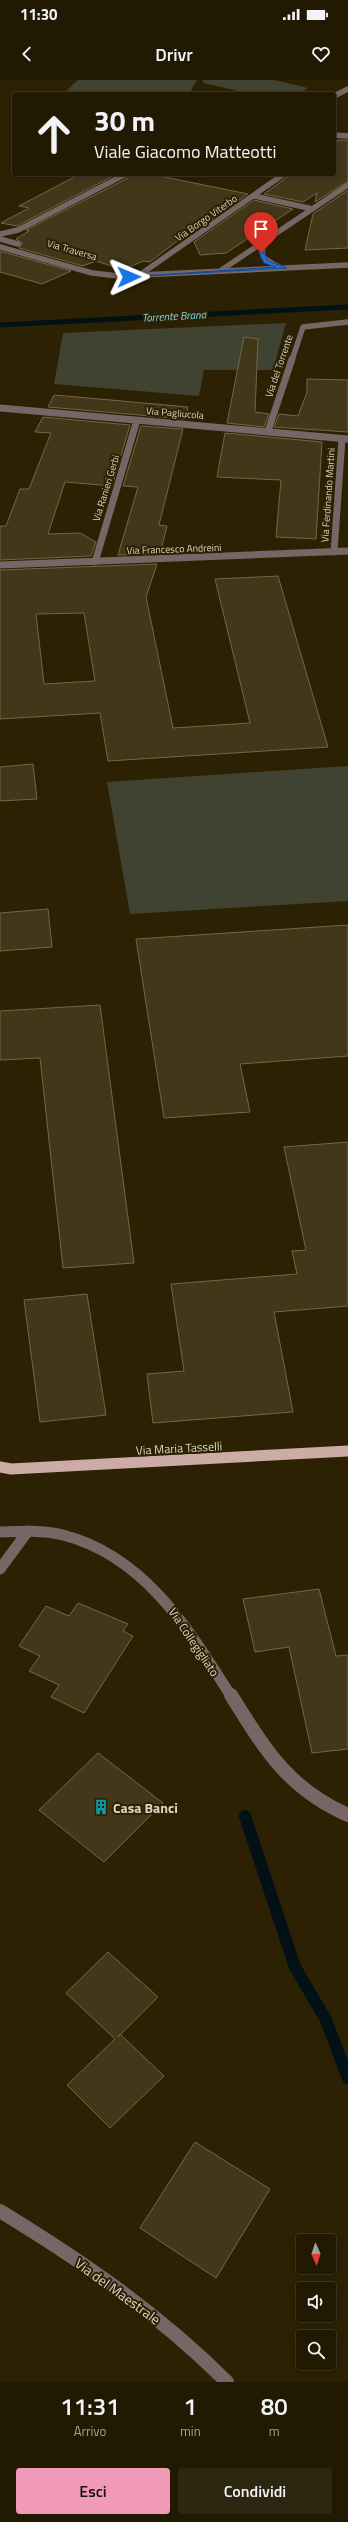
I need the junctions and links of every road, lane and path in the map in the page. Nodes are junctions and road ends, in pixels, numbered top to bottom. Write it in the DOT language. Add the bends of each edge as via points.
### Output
graph roads {
  1 [pos="348,90"];
  2 [pos="336,95"];
  3 [pos="336,135"];
  4 [pos="348,136"];
  5 [pos="122,176"];
  6 [pos="281,176"];
  7 [pos="348,184"];
  8 [pos="254,196"];
  9 [pos="313,209"];
  10 [pos="0,234"];
  11 [pos="0,239"];
  12 [pos="264,242"];
  13 [pos="0,247"];
  14 [pos="28,247"];
  15 [pos="71,260"];
  16 [pos="348,265"];
  17 [pos="284,268"];
  18 [pos="218,272"];
  19 [pos="139,275"];
  20 [pos="348,322"];
  21 [pos="0,408"];
  22 [pos="137,420"];
  23 [pos="268,431"];
  24 [pos="345,439"];
  25 [pos="334,552"];
  26 [pos="348,552"];
  27 [pos="95,562"];
  28 [pos="0,565"];
  29 [pos="348,1451"];
  30 [pos="0,1467"];
  31 [pos="11,1469"];
  32 [pos="0,1475"];
  33 [pos="0,1532"];
  34 [pos="28,1532"];
  35 [pos="0,1569"];
  36 [pos="348,1815"];
  37 [pos="0,2211"];
  38 [pos="226,2382"];
  1 -- 2 [label="street"];
  3 -- 4 [label="street"];
  5 -- 10 [label="street" via="18,230"];
  6 -- 8 [label="street, Via Borgo Viterbo"];
  7 -- 9 [label="street"];
  8 -- 9 [label="street"];
  8 -- 19 [label="street, Via Borgo Viterbo"];
  9 -- 12 [label="street"];
  11 -- 14 [label="street, Via Traversa"];
  12 -- 17 [label="street" via="261,253 263,258"];
  12 -- 18 [label="street"];
  13 -- 19 [label="street, Via Traversa" via="92,273"];
  15 -- 19 [label="street, Via Traversa" via="107,270"];
  16 -- 17 [label="street, Via Traversa"];
  17 -- 18 [label="street, Via Traversa"];
  18 -- 19 [label="street, Via Traversa"];
  20 -- 23 [label="street, Via del Torrente" via="303,327"];
  21 -- 22 [label="street, Via Pagliucola"];
  22 -- 23 [label="street, Via Pagliucola"];
  22 -- 27 [label="street, Via Ranieri Gerbi"];
  23 -- 24 [label="street, Via Pagliucola"];
  24 -- 25 [label="street, Via Ferdinando Martini"];
  25 -- 26 [label="street, Via Francesco Andreini"];
  25 -- 27 [label="street, Via Francesco Andreini"];
  27 -- 28 [label="street, Via Francesco Andreini"];
  29 -- 31 [label="main road, Via Maria Tasselli"];
  30 -- 31 [label="main road, Via Maria Tasselli"];
  31 -- 32 [label="main road, Via Maria Tasselli"];
  33 -- 34 [label="street, Via Collegigliato"];
  34 -- 35 [label="street"];
  34 -- 36 [label="street, Via Collegigliato" via="63,1535 91,1544 112,1555 154,1588 185,1626 278,1767 310,1796"];
  37 -- 38 [label="street, Via del Maestrale" via="133,2299"];
}
